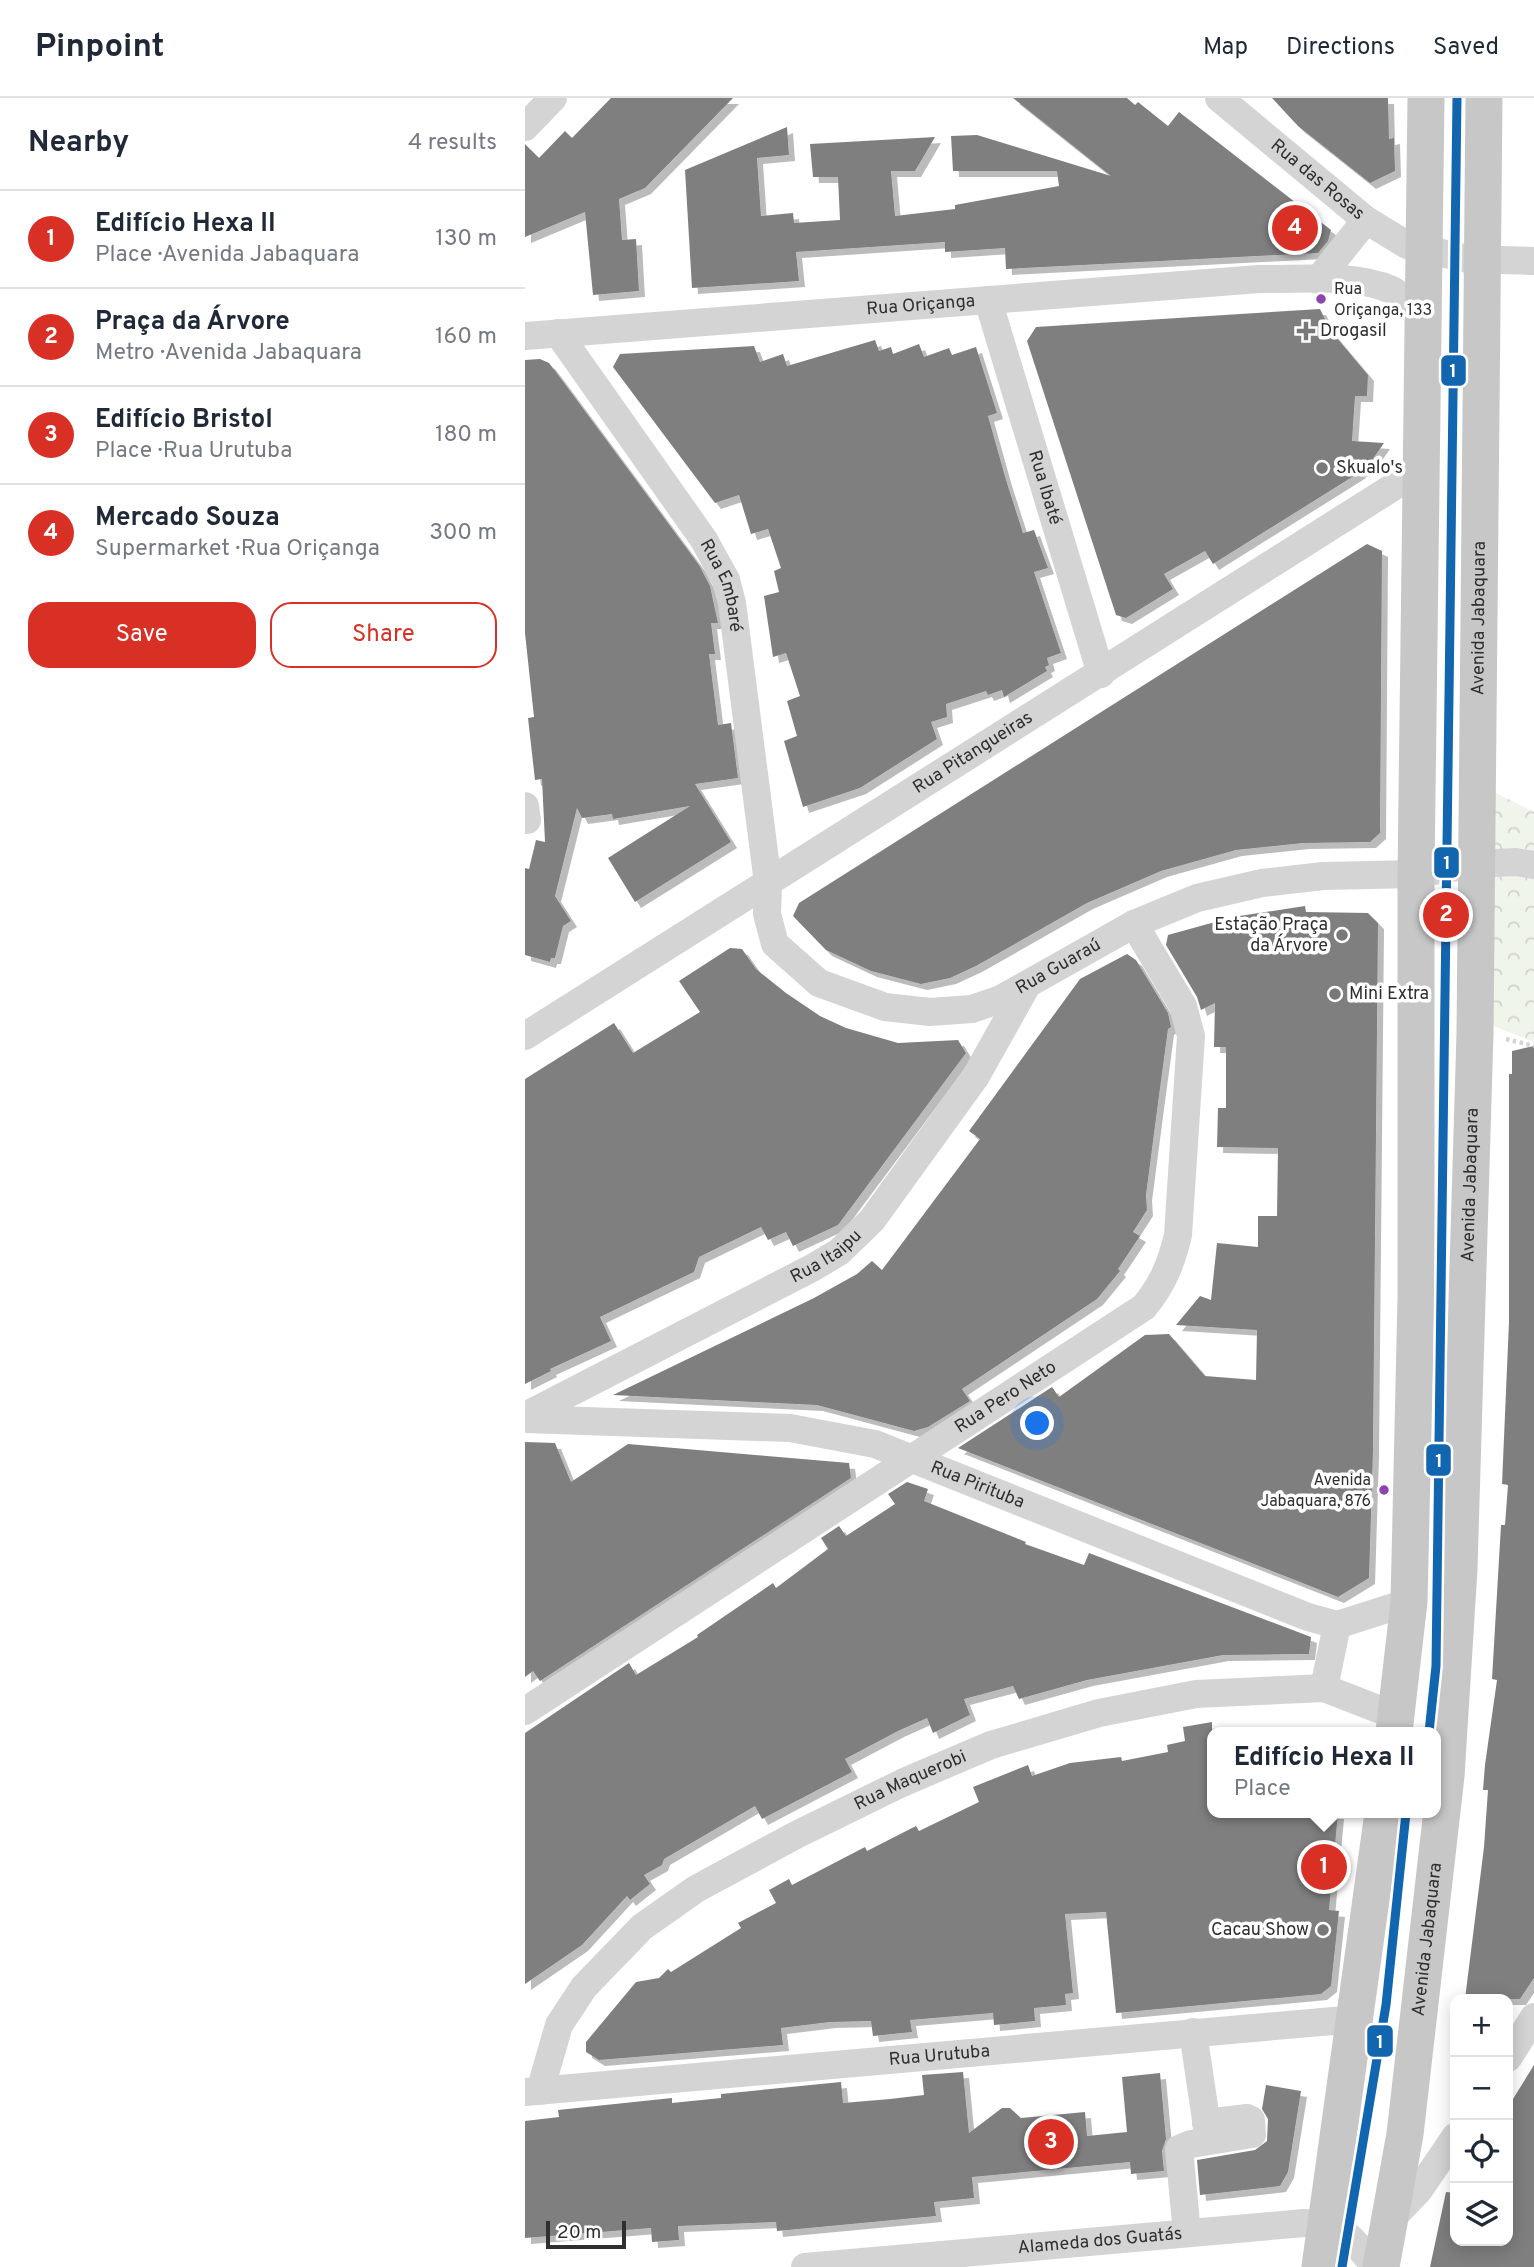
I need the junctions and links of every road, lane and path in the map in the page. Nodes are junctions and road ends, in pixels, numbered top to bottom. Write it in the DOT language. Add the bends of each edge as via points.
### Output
graph roads {
  1 [pos="554,98"];
  2 [pos="1219,98"];
  3 [pos="1426,98"];
  4 [pos="1484,98"];
  5 [pos="525,127"];
  6 [pos="1366,220"];
  7 [pos="1423,251"];
  8 [pos="1482,260"];
  9 [pos="1534,261"];
  10 [pos="1318,280"];
  11 [pos="988,300"];
  12 [pos="1422,314"];
  13 [pos="558,333"];
  14 [pos="525,336"];
  15 [pos="1420,470"];
  16 [pos="1101,674"];
  17 [pos="1476,864"];
  18 [pos="1534,865"];
  19 [pos="1416,874"];
  20 [pos="768,883"];
  21 [pos="1134,924"];
  22 [pos="1027,985"];
  23 [pos="525,1035"];
  24 [pos="525,1417"];
  25 [pos="911,1457"];
  26 [pos="1409,1602"];
  27 [pos="1337,1625"];
  28 [pos="1324,1688"];
  29 [pos="525,1711"];
  30 [pos="1395,1724"];
  31 [pos="1441,1812"];
  32 [pos="1382,1818"];
  33 [pos="1440,1818"];
  34 [pos="1534,2017"];
  35 [pos="1356,2019"];
  36 [pos="1193,2032"];
  37 [pos="1513,2049"];
  38 [pos="532,2091"];
  39 [pos="1450,2144"];
  40 [pos="1392,2218"];
  41 [pos="1328,2224"];
  42 [pos="1187,2232"];
  43 [pos="865,2264"];
  44 [pos="806,2267"];
  45 [pos="1320,2267"];
  46 [pos="1376,2267"];
  47 [pos="1381,2267"];
  1 -- 5 [label="street"];
  2 -- 6 [label="street, Rua das Rosas"];
  3 -- 7 [label="main road"];
  4 -- 8 [label="main road, Avenida Jabaquara"];
  6 -- 7 [label="street, Rua das Rosas"];
  6 -- 10 [label="street"];
  7 -- 8 [label="street"];
  7 -- 12 [label="main road"];
  8 -- 9 [label="street"];
  8 -- 17 [label="main road, Avenida Jabaquara"];
  10 -- 11 [label="street, Rua Oriçanga" via="1259,279"];
  10 -- 12 [label="street, Rua Oriçanga" via="1392,290"];
  11 -- 13 [label="street, Rua Oriçanga"];
  11 -- 16 [label="street, Rua Ibaté"];
  12 -- 15 [label="main road"];
  13 -- 14 [label="street, Rua Oriçanga"];
  13 -- 20 [label="street, Rua Embaré" via="704,540 726,580"];
  15 -- 16 [label="street, Rua Pitangueiras"];
  15 -- 19 [label="main road"];
  16 -- 20 [label="street, Rua Pitangueiras"];
  17 -- 18 [label="street, Rua Guaraú"];
  17 -- 19 [label="street, Rua Guaraú"];
  17 -- 31 [label="main road, Avenida Jabaquara" via="1459,1569"];
  19 -- 21 [label="street, Rua Guaraú" via="1262,883 1197,898"];
  19 -- 26 [label="main road" via="1416,1298"];
  20 -- 22 [label="street, Rua Guaraú" via="767,914 775,944 819,983 857,999 930,1012 972,1009"];
  20 -- 23 [label="street, Rua Pitangueiras"];
  21 -- 22 [label="street, Rua Guaraú"];
  21 -- 25 [label="street, Rua Pero Neto" via="1183,1006 1191,1036 1178,1235 1164,1280 1144,1307"];
  22 -- 24 [label="street, Rua Itaipu" via="975,1076 855,1238 812,1268"];
  24 -- 25 [label="street, Rua Pirituba" via="790,1428 833,1434"];
  25 -- 27 [label="street, Rua Pirituba"];
  25 -- 29 [label="street, Rua Pero Neto"];
  26 -- 27 [label="street"];
  26 -- 30 [label="main road"];
  27 -- 28 [label="street"];
  28 -- 30 [label="street, Rua Maquerobi"];
  28 -- 38 [label="street, Rua Maquerobi" via="1196,1694 1099,1713 991,1745 796,1835 696,1889 612,1955 559,2025"];
  32 -- 35 [label="main road"];
  33 -- 40 [label="main road, Avenida Jabaquara"];
  34 -- 37 [label="street"];
  35 -- 36 [label="street, Rua Urutuba"];
  35 -- 41 [label="main road"];
  36 -- 38 [label="street, Rua Urutuba"];
  36 -- 42 [label="street" via="1208,2132 1179,2149"];
  39 -- 40 [label="street" via="1419,2190"];
  40 -- 47 [label="main road, Avenida Jabaquara"];
  41 -- 42 [label="street, Alameda dos Guatás"];
  41 -- 45 [label="main road"];
  41 -- 46 [label="street" via="1344,2232"];
  42 -- 43 [label="street, Alameda dos Guatás"];
  43 -- 44 [label="street, Alameda dos Guatás"];
}
